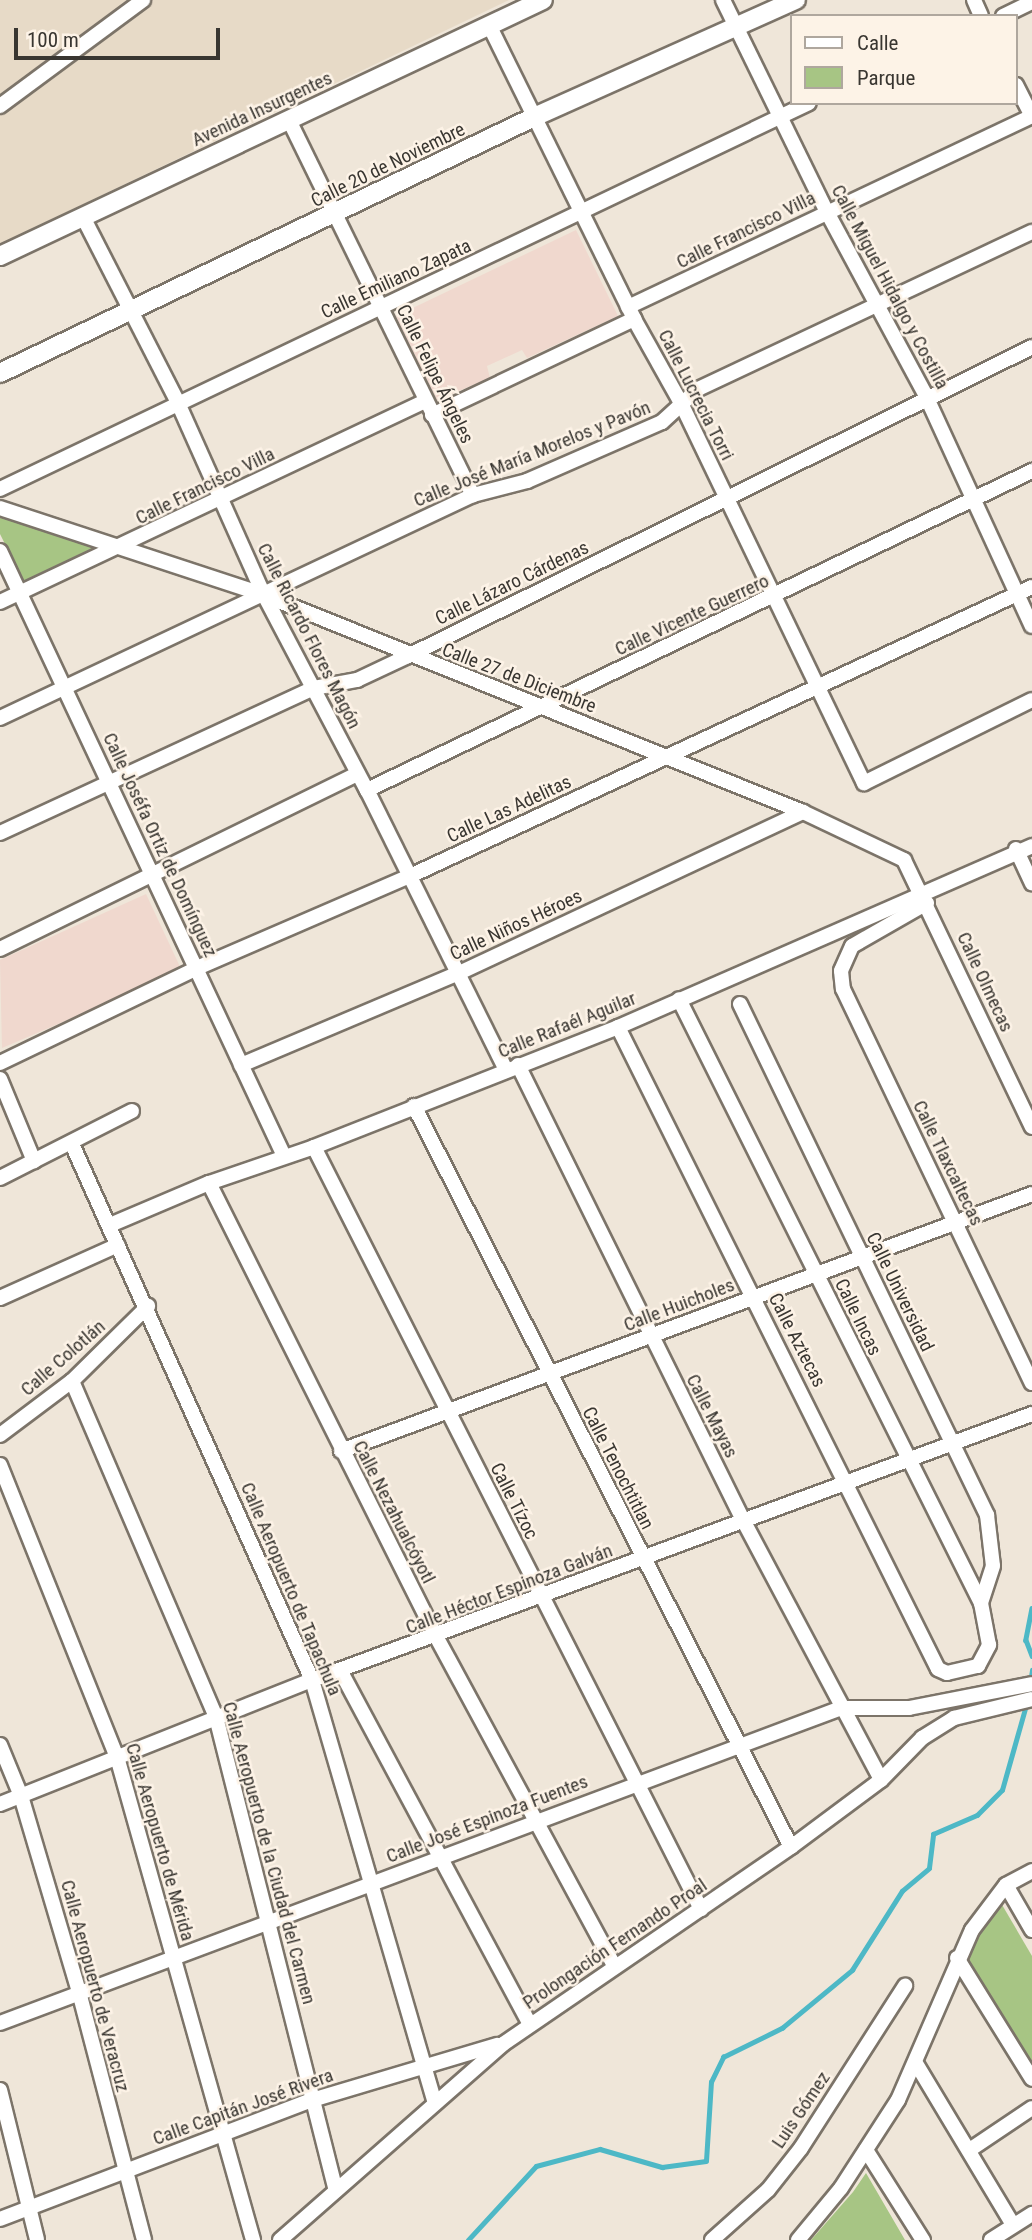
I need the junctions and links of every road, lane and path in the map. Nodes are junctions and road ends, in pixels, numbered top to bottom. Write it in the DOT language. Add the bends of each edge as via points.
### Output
graph roads {
  1 [pos="143,0"];
  2 [pos="543,0"];
  3 [pos="723,0"];
  4 [pos="796,0"];
  5 [pos="1032,2"];
  6 [pos="1007,14"];
  7 [pos="489,25"];
  8 [pos="736,28"];
  9 [pos="1018,89"];
  10 [pos="804,105"];
  11 [pos="0,106"];
  12 [pos="781,116"];
  13 [pos="1032,116"];
  14 [pos="534,117"];
  15 [pos="289,120"];
  16 [pos="827,212"];
  17 [pos="582,214"];
  18 [pos="335,215"];
  19 [pos="83,217"];
  20 [pos="1032,232"];
  21 [pos="0,256"];
  22 [pos="876,302"];
  23 [pos="381,308"];
  24 [pos="133,311"];
  25 [pos="631,313"];
  26 [pos="1032,347"];
  27 [pos="0,373"];
  28 [pos="926,396"];
  29 [pos="178,403"];
  30 [pos="681,403"];
  31 [pos="429,408"];
  32 [pos="1032,471"];
  33 [pos="0,489"];
  34 [pos="473,495"];
  35 [pos="727,498"];
  36 [pos="222,499"];
  37 [pos="975,499"];
  38 [pos="0,508"];
  39 [pos="122,548"];
  40 [pos="0,551"];
  41 [pos="1032,587"];
  42 [pos="1017,593"];
  43 [pos="19,594"];
  44 [pos="264,595"];
  45 [pos="772,598"];
  46 [pos="0,603"];
  47 [pos="1032,626"];
  48 [pos="408,656"];
  49 [pos="65,688"];
  50 [pos="314,688"];
  51 [pos="816,689"];
  52 [pos="1032,700"];
  53 [pos="541,708"];
  54 [pos="0,718"];
  55 [pos="669,757"];
  56 [pos="358,774"];
  57 [pos="108,783"];
  58 [pos="367,790"];
  59 [pos="803,812"];
  60 [pos="0,834"];
  61 [pos="1032,846"];
  62 [pos="1016,849"];
  63 [pos="152,876"];
  64 [pos="410,876"];
  65 [pos="1032,883"];
  66 [pos="924,897"];
  67 [pos="0,949"];
  68 [pos="197,968"];
  69 [pos="459,973"];
  70 [pos="679,999"];
  71 [pos="740,1004"];
  72 [pos="618,1027"];
  73 [pos="0,1063"];
  74 [pos="242,1065"];
  75 [pos="512,1067"];
  76 [pos="0,1079"];
  77 [pos="414,1106"];
  78 [pos="132,1111"];
  79 [pos="1032,1127"];
  80 [pos="72,1144"];
  81 [pos="314,1147"];
  82 [pos="284,1156"];
  83 [pos="34,1161"];
  84 [pos="0,1178"];
  85 [pos="209,1182"];
  86 [pos="1032,1194"];
  87 [pos="954,1220"];
  88 [pos="110,1225"];
  89 [pos="118,1245"];
  90 [pos="861,1255"];
  91 [pos="815,1273"];
  92 [pos="753,1297"];
  93 [pos="0,1298"];
  94 [pos="148,1306"];
  95 [pos="652,1338"];
  96 [pos="548,1373"];
  97 [pos="72,1381"];
  98 [pos="1032,1383"];
  99 [pos="447,1412"];
  100 [pos="1032,1413"];
  101 [pos="0,1435"];
  102 [pos="951,1442"];
  103 [pos="341,1451"];
  104 [pos="906,1459"];
  105 [pos="0,1465"];
  106 [pos="847,1481"];
  107 [pos="743,1520"];
  108 [pos="643,1559"];
  109 [pos="542,1598"];
  110 [pos="981,1603"];
  111 [pos="437,1638"];
  112 [pos="987,1655"];
  113 [pos="341,1672"];
  114 [pos="312,1680"];
  115 [pos="1032,1684"];
  116 [pos="1032,1699"];
  117 [pos="841,1708"];
  118 [pos="216,1717"];
  119 [pos="0,1745"];
  120 [pos="741,1748"];
  121 [pos="117,1757"];
  122 [pos="881,1780"];
  123 [pos="637,1783"];
  124 [pos="21,1796"];
  125 [pos="0,1804"];
  126 [pos="535,1821"];
  127 [pos="790,1847"];
  128 [pos="442,1857"];
  129 [pos="1032,1871"];
  130 [pos="368,1885"];
  131 [pos="1006,1885"];
  132 [pos="701,1909"];
  133 [pos="270,1921"];
  134 [pos="1032,1930"];
  135 [pos="173,1956"];
  136 [pos="957,1958"];
  137 [pos="614,1966"];
  138 [pos="905,1986"];
  139 [pos="79,1992"];
  140 [pos="0,2023"];
  141 [pos="530,2025"];
  142 [pos="503,2044"];
  143 [pos="421,2065"];
  144 [pos="917,2065"];
  145 [pos="1032,2080"];
  146 [pos="0,2090"];
  147 [pos="312,2100"];
  148 [pos="435,2102"];
  149 [pos="1032,2108"];
  150 [pos="225,2133"];
  151 [pos="971,2149"];
  152 [pos="866,2150"];
  153 [pos="124,2172"];
  154 [pos="336,2190"];
  155 [pos="29,2208"];
  156 [pos="1032,2214"];
  157 [pos="0,2219"];
  158 [pos="1013,2225"];
  159 [pos="37,2240"];
  160 [pos="144,2240"];
  161 [pos="253,2240"];
  162 [pos="280,2240"];
  163 [pos="712,2240"];
  164 [pos="798,2240"];
  165 [pos="923,2240"];
  166 [pos="991,2240"];
  1 -- 11 [label="street"];
  2 -- 7 [label="street, Avenida Insurgentes"];
  3 -- 8 [label="street, Calle Miguel Hidalgo y Costilla"];
  4 -- 8 [label="street, Calle 20 de Noviembre"];
  5 -- 6 [label="street"];
  7 -- 14 [label="street, Calle Lucrecia Torri"];
  7 -- 15 [label="street, Avenida Insurgentes"];
  8 -- 12 [label="street, Calle Miguel Hidalgo y Costilla"];
  8 -- 14 [label="street, Calle 20 de Noviembre"];
  9 -- 13 [label="street"];
  10 -- 12 [label="street, Calle Emiliano Zapata"];
  12 -- 16 [label="street, Calle Miguel Hidalgo y Costilla"];
  12 -- 17 [label="street, Calle Emiliano Zapata"];
  13 -- 16 [label="street, Calle Francisco Villa"];
  14 -- 17 [label="street, Calle Lucrecia Torri"];
  14 -- 18 [label="street, Calle 20 de Noviembre"];
  15 -- 18 [label="street, Calle Felipe Ángeles"];
  15 -- 19 [label="street, Avenida Insurgentes"];
  16 -- 22 [label="street, Calle Miguel Hidalgo y Costilla"];
  16 -- 25 [label="street, Calle Francisco Villa"];
  17 -- 23 [label="street, Calle Emiliano Zapata"];
  17 -- 25 [label="street, Calle Lucrecia Torri"];
  18 -- 23 [label="street, Calle Felipe Ángeles"];
  18 -- 24 [label="street, Calle 20 de Noviembre"];
  19 -- 21 [label="street, Avenida Insurgentes"];
  19 -- 24 [label="street, Calle Ricardo Flores Magón"];
  20 -- 22 [label="street, Calle José María Morelos y Pavón"];
  22 -- 28 [label="street, Calle Miguel Hidalgo y Costilla"];
  22 -- 30 [label="street, Calle José María Morelos y Pavón" via="698,389"];
  23 -- 29 [label="street, Calle Emiliano Zapata"];
  23 -- 31 [label="street, Calle Felipe Ángeles"];
  24 -- 27 [label="street, Calle 20 de Noviembre"];
  24 -- 29 [label="street, Calle Ricardo Flores Magón"];
  25 -- 30 [label="street, Calle Lucrecia Torri"];
  25 -- 31 [label="street, Calle Francisco Villa"];
  26 -- 28 [label="street, Calle Lázaro Cárdenas"];
  28 -- 35 [label="street, Calle Lázaro Cárdenas"];
  28 -- 37 [label="street, Calle Miguel Hidalgo y Costilla"];
  29 -- 33 [label="street, Calle Emiliano Zapata"];
  29 -- 36 [label="street, Calle Ricardo Flores Magón"];
  30 -- 34 [label="street, Calle José María Morelos y Pavón" via="662,422 527,481"];
  30 -- 35 [label="street, Calle Lucrecia Torri"];
  31 -- 34 [label="street, Calle Felipe Ángeles"];
  31 -- 36 [label="street, Calle Francisco Villa"];
  32 -- 37 [label="street, Calle Vicente Guerrero"];
  34 -- 44 [label="street, Calle José María Morelos y Pavón"];
  35 -- 45 [label="street, Calle Lucrecia Torri"];
  35 -- 48 [label="street, Calle Lázaro Cárdenas"];
  36 -- 39 [label="street, Calle Francisco Villa"];
  36 -- 44 [label="street, Calle Ricardo Flores Magón"];
  37 -- 42 [label="street, Calle Miguel Hidalgo y Costilla"];
  37 -- 45 [label="street, Calle Vicente Guerrero"];
  38 -- 39 [label="street, Calle 27 de Diciembre"];
  39 -- 43 [label="street, Calle Francisco Villa"];
  39 -- 44 [label="street, Calle 27 de Diciembre"];
  40 -- 43 [label="street, Calle Joséfa Ortiz de Domínguez"];
  41 -- 42 [label="street, Calle Las Adelitas"];
  42 -- 47 [label="street, Calle Miguel Hidalgo y Costilla"];
  42 -- 51 [label="street, Calle Las Adelitas"];
  43 -- 46 [label="street, Calle Francisco Villa"];
  43 -- 49 [label="street, Calle Joséfa Ortiz de Domínguez"];
  44 -- 48 [label="street, Calle 27 de Diciembre"];
  44 -- 49 [label="street, Calle José María Morelos y Pavón"];
  44 -- 50 [label="street, Calle Ricardo Flores Magón"];
  45 -- 51 [label="street, Calle Lucrecia Torri"];
  45 -- 53 [label="street, Calle Vicente Guerrero"];
  48 -- 50 [label="street, Calle Lázaro Cárdenas" via="357,680"];
  48 -- 53 [label="street, Calle 27 de Diciembre"];
  49 -- 54 [label="street, Calle José María Morelos y Pavón"];
  49 -- 57 [label="street, Calle Joséfa Ortiz de Domínguez"];
  50 -- 56 [label="street, Calle Ricardo Flores Magón"];
  50 -- 57 [label="street, Calle Lázaro Cárdenas"];
  51 -- 52 [label="street, Calle Lucrecia Torri" via="864,783"];
  51 -- 55 [label="street, Calle Las Adelitas"];
  53 -- 55 [label="street, Calle 27 de Diciembre"];
  53 -- 58 [label="street, Calle Vicente Guerrero"];
  55 -- 59 [label="street, Calle 27 de Diciembre"];
  55 -- 64 [label="street, Calle Las Adelitas"];
  56 -- 58 [label="street, Calle Ricardo Flores Magón"];
  56 -- 63 [label="street"];
  57 -- 60 [label="street, Calle Lázaro Cárdenas"];
  57 -- 63 [label="street, Calle Joséfa Ortiz de Domínguez"];
  58 -- 64 [label="street, Calle Ricardo Flores Magón"];
  59 -- 66 [label="street, Calle 27 de Diciembre" via="904,860"];
  59 -- 69 [label="street, Calle Niños Héroes"];
  61 -- 62 [label="street, Calle Rafaél Aguilar"];
  62 -- 65 [label="street"];
  62 -- 66 [label="street, Calle Rafaél Aguilar"];
  63 -- 67 [label="street"];
  63 -- 68 [label="street, Calle Joséfa Ortiz de Domínguez"];
  64 -- 68 [label="street, Calle Las Adelitas"];
  64 -- 69 [label="street, Calle Ricardo Flores Magón"];
  66 -- 70 [label="street, Calle Rafaél Aguilar"];
  66 -- 79 [label="street, Calle Olmecas"];
  66 -- 87 [label="street, Calle Tlaxcaltecas" via="861,936 844,958 843,989"];
  68 -- 73 [label="street, Calle Las Adelitas"];
  68 -- 74 [label="street, Calle Joséfa Ortiz de Domínguez"];
  69 -- 74 [label="street, Calle Niños Héroes"];
  69 -- 75 [label="street, Calle Ricardo Flores Magón"];
  70 -- 72 [label="street, Calle Rafaél Aguilar"];
  70 -- 91 [label="street, Calle Incas"];
  71 -- 90 [label="street, Calle Universidad"];
  72 -- 75 [label="street, Calle Rafaél Aguilar"];
  72 -- 92 [label="street, Calle Aztecas"];
  74 -- 82 [label="street, Calle Joséfa Ortiz de Domínguez"];
  75 -- 77 [label="street, Calle Rafaél Aguilar"];
  75 -- 95 [label="street, Calle Mayas"];
  76 -- 83 [label="street"];
  77 -- 81 [label="street, Calle Rafaél Aguilar"];
  77 -- 96 [label="street, Calle Tenochtitlan"];
  78 -- 80 [label="street"];
  80 -- 83 [label="street"];
  80 -- 88 [label="street, Calle Aeropuerto de Tapachula"];
  81 -- 82 [label="street, Calle Rafaél Aguilar"];
  81 -- 99 [label="street, Calle Tízoc"];
  82 -- 85 [label="street, Calle Rafaél Aguilar"];
  83 -- 84 [label="street"];
  85 -- 88 [label="street, Calle Rafaél Aguilar"];
  85 -- 103 [label="street, Calle Nezahualcóyotl"];
  86 -- 87 [label="street, Calle Huicholes"];
  87 -- 90 [label="street, Calle Huicholes"];
  87 -- 98 [label="street, Calle Tlaxcaltecas"];
  88 -- 89 [label="street, Calle Aeropuerto de Tapachula"];
  89 -- 93 [label="street"];
  89 -- 94 [label="street, Calle Aeropuerto de Tapachula"];
  90 -- 91 [label="street, Calle Huicholes"];
  90 -- 102 [label="street, Calle Universidad"];
  91 -- 92 [label="street, Calle Huicholes"];
  91 -- 104 [label="street, Calle Incas"];
  92 -- 95 [label="street, Calle Huicholes"];
  92 -- 106 [label="street, Calle Aztecas"];
  94 -- 97 [label="street, Calle Colotlán"];
  94 -- 114 [label="street, Calle Aeropuerto de Tapachula"];
  95 -- 96 [label="street, Calle Huicholes"];
  95 -- 107 [label="street, Calle Mayas"];
  96 -- 99 [label="street, Calle Huicholes"];
  96 -- 108 [label="street, Calle Tenochtitlan"];
  97 -- 101 [label="street, Calle Colotlán"];
  97 -- 118 [label="street, Calle Aeropuerto de la Ciudad del Carmen"];
  99 -- 103 [label="street, Calle Huicholes"];
  99 -- 109 [label="street, Calle Tízoc"];
  100 -- 102 [label="street, Calle Héctor Espinoza Galván"];
  102 -- 104 [label="street, Calle Héctor Espinoza Galván"];
  102 -- 110 [label="street, Calle Universidad" via="987,1515 993,1566"];
  103 -- 111 [label="street, Calle Nezahualcóyotl"];
  104 -- 106 [label="street, Calle Héctor Espinoza Galván"];
  104 -- 110 [label="street, Calle Incas"];
  105 -- 121 [label="street, Calle Aeropuerto de Mérida"];
  106 -- 107 [label="street, Calle Héctor Espinoza Galván"];
  106 -- 112 [label="street, Calle Aztecas" via="940,1671 978,1666"];
  107 -- 108 [label="street, Calle Héctor Espinoza Galván"];
  107 -- 117 [label="street, Calle Mayas"];
  108 -- 109 [label="street, Calle Héctor Espinoza Galván"];
  108 -- 120 [label="street, Calle Tenochtitlan"];
  109 -- 111 [label="street, Calle Héctor Espinoza Galván"];
  109 -- 123 [label="street, Calle Tízoc"];
  110 -- 112 [label="street, Calle Incas"];
  111 -- 113 [label="street, Calle Héctor Espinoza Galván"];
  111 -- 126 [label="street, Calle Nezahualcóyotl"];
  113 -- 114 [label="street, Calle Héctor Espinoza Galván"];
  113 -- 128 [label="street"];
  114 -- 118 [label="street, Calle Héctor Espinoza Galván"];
  114 -- 130 [label="street, Calle Aeropuerto de Tapachula"];
  115 -- 117 [label="street, Calle José Espinoza Fuentes" via="908,1708"];
  116 -- 122 [label="street, Prolongación Fernando Proal" via="989,1706 938,1727"];
  117 -- 120 [label="street, Calle José Espinoza Fuentes"];
  117 -- 122 [label="street, Calle Mayas"];
  118 -- 121 [label="street, Calle Héctor Espinoza Galván"];
  118 -- 133 [label="street, Calle Aeropuerto de la Ciudad del Carmen"];
  119 -- 124 [label="street, Calle Aeropuerto de Veracruz"];
  120 -- 123 [label="street, Calle José Espinoza Fuentes"];
  120 -- 127 [label="street, Calle Tenochtitlan"];
  121 -- 124 [label="street, Calle Héctor Espinoza Galván"];
  121 -- 135 [label="street, Calle Aeropuerto de Mérida"];
  122 -- 127 [label="street, Prolongación Fernando Proal"];
  123 -- 126 [label="street, Calle José Espinoza Fuentes"];
  123 -- 132 [label="street, Calle Tízoc"];
  124 -- 125 [label="street, Calle Héctor Espinoza Galván"];
  124 -- 139 [label="street, Calle Aeropuerto de Veracruz"];
  126 -- 128 [label="street, Calle José Espinoza Fuentes"];
  126 -- 137 [label="street, Calle Nezahualcóyotl"];
  127 -- 132 [label="street, Prolongación Fernando Proal"];
  128 -- 130 [label="street, Calle José Espinoza Fuentes"];
  128 -- 141 [label="street"];
  129 -- 131 [label="street"];
  130 -- 133 [label="street, Calle José Espinoza Fuentes"];
  130 -- 143 [label="street, Calle Aeropuerto de Tapachula"];
  131 -- 134 [label="street"];
  131 -- 136 [label="street" via="982,1914"];
  132 -- 137 [label="street, Prolongación Fernando Proal"];
  133 -- 135 [label="street, Calle José Espinoza Fuentes"];
  133 -- 147 [label="street, Calle Aeropuerto de la Ciudad del Carmen"];
  135 -- 139 [label="street, Calle José Espinoza Fuentes"];
  135 -- 150 [label="street, Calle Aeropuerto de Mérida"];
  136 -- 144 [label="street"];
  136 -- 145 [label="street"];
  137 -- 141 [label="street, Prolongación Fernando Proal"];
  138 -- 163 [label="street, Luis Gómez" via="793,2158 768,2190"];
  139 -- 140 [label="street, Calle José Espinoza Fuentes"];
  139 -- 153 [label="street, Calle Aeropuerto de Veracruz"];
  141 -- 142 [label="street, Prolongación Fernando Proal"];
  142 -- 143 [label="street, Calle Capitán José Rivera"];
  142 -- 148 [label="street, Prolongación Fernando Proal"];
  143 -- 147 [label="street, Calle Capitán José Rivera"];
  143 -- 148 [label="street, Calle Aeropuerto de Tapachula"];
  144 -- 151 [label="street"];
  144 -- 152 [label="street"];
  146 -- 155 [label="street"];
  147 -- 150 [label="street, Calle Capitán José Rivera"];
  147 -- 154 [label="street, Calle Aeropuerto de la Ciudad del Carmen"];
  148 -- 154 [label="street, Prolongación Fernando Proal"];
  149 -- 151 [label="street"];
  150 -- 153 [label="street, Calle Capitán José Rivera"];
  150 -- 161 [label="street, Calle Aeropuerto de Mérida"];
  151 -- 158 [label="street"];
  152 -- 164 [label="street"];
  152 -- 165 [label="street"];
  153 -- 155 [label="street, Calle Capitán José Rivera"];
  153 -- 160 [label="street, Calle Aeropuerto de Veracruz"];
  154 -- 162 [label="street, Prolongación Fernando Proal"];
  155 -- 157 [label="street, Calle Capitán José Rivera"];
  155 -- 159 [label="street"];
  156 -- 158 [label="street"];
  158 -- 166 [label="street"];
}
